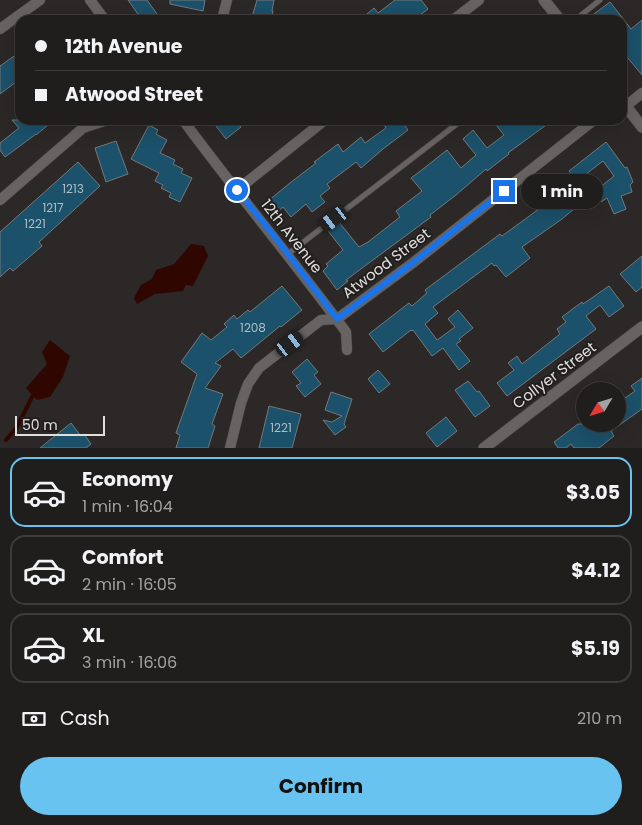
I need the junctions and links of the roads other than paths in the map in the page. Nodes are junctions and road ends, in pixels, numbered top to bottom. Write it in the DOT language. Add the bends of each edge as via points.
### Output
graph roads {
  1 [pos="40,0"];
  2 [pos="90,0"];
  3 [pos="226,0"];
  4 [pos="479,0"];
  5 [pos="544,0"];
  6 [pos="600,0"];
  7 [pos="19,15"];
  8 [pos="102,15"];
  9 [pos="223,15"];
  10 [pos="460,15"];
  11 [pos="556,15"];
  12 [pos="581,15"];
  13 [pos="15,18"];
  14 [pos="0,29"];
  15 [pos="642,93"];
  16 [pos="627,102"];
  17 [pos="627,108"];
  18 [pos="92,125"];
  19 [pos="187,125"];
  20 [pos="319,125"];
  21 [pos="456,125"];
  22 [pos="588,125"];
  23 [pos="642,127"];
  24 [pos="237,190"];
  25 [pos="0,200"];
  26 [pos="288,254"];
  27 [pos="337,319"];
  28 [pos="642,327"];
  29 [pos="347,350"];
  30 [pos="230,448"];
  31 [pos="484,448"];
  1 -- 7 [label="street"];
  2 -- 8 [label="street"];
  3 -- 9 [label="street"];
  4 -- 10 [label="street"];
  5 -- 11 [label="street"];
  6 -- 12 [label="lane"];
  13 -- 14 [label="street"];
  15 -- 16 [label="street"];
  17 -- 23 [label="street"];
  18 -- 25 [label="street" via="83,128"];
  19 -- 24 [label="street, 12th Avenue"];
  20 -- 24 [label="street"];
  21 -- 26 [label="lane"];
  22 -- 27 [label="street, Atwood Street"];
  24 -- 26 [label="street, 12th Avenue"];
  26 -- 27 [label="street, 12th Avenue"];
  27 -- 29 [label="street, 12th Avenue" via="346,332"];
  27 -- 30 [label="street, Atwood Street" via="321,320 259,368 241,403"];
  28 -- 31 [label="street, Collyer Street"];
}
